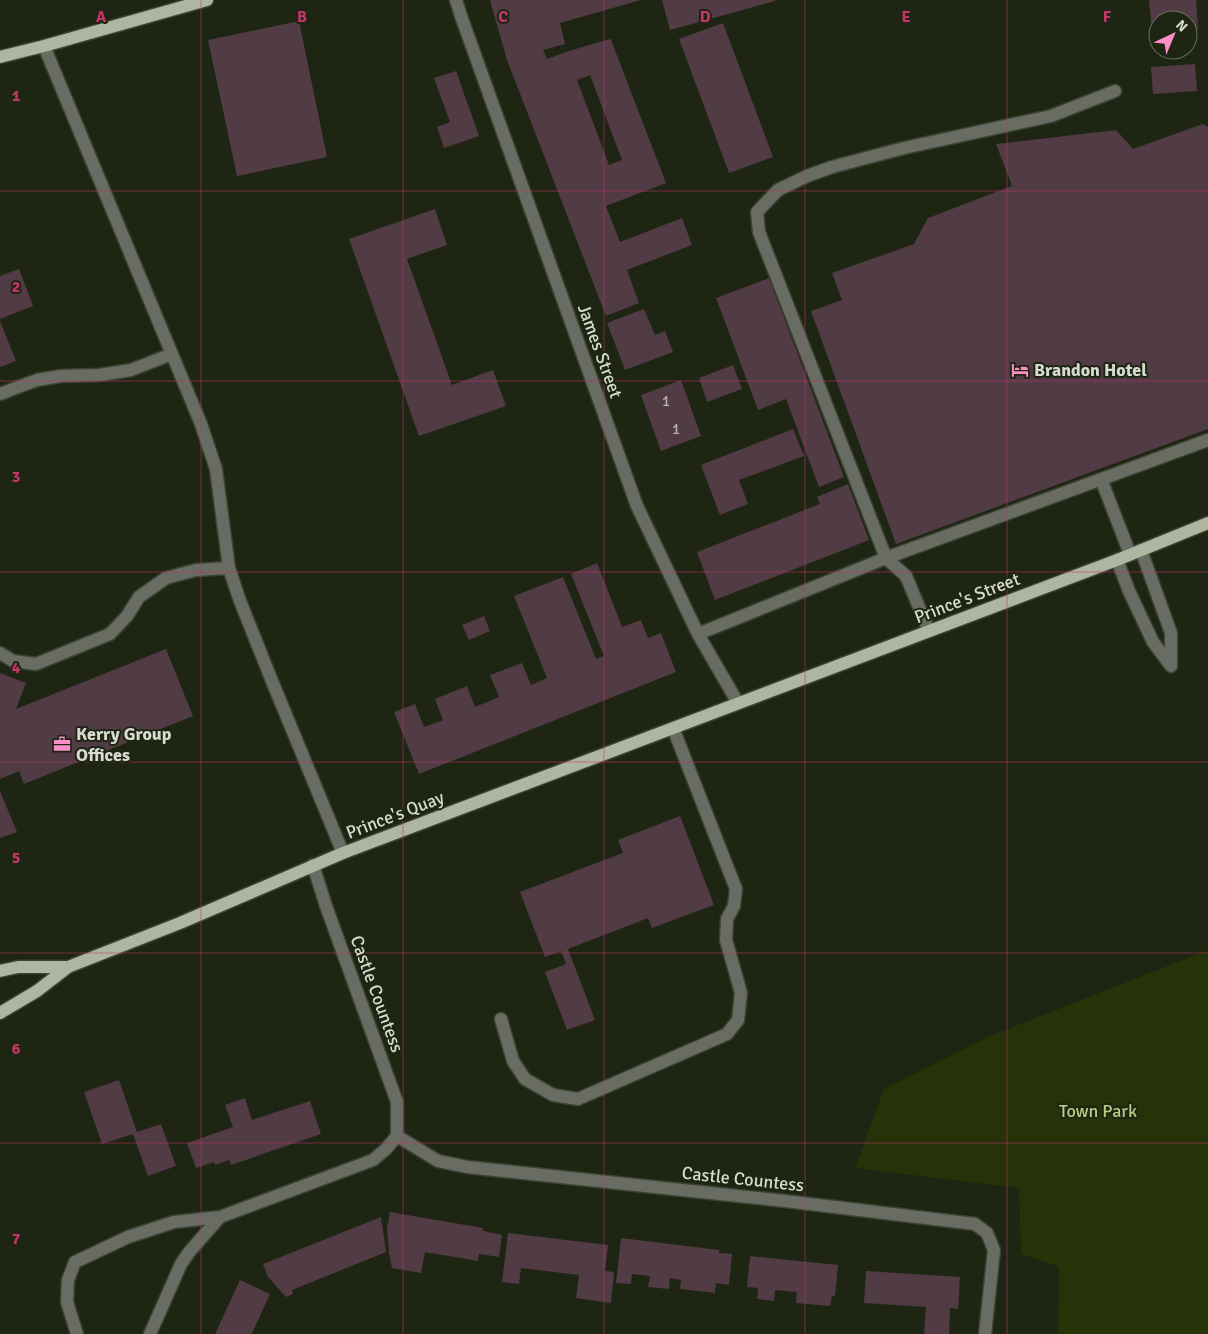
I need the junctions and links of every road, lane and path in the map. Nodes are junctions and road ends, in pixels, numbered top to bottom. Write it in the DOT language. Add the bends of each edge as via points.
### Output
graph roads {
  1 [pos="207,0"];
  2 [pos="456,0"];
  3 [pos="44,46"];
  4 [pos="0,57"];
  5 [pos="1115,92"];
  6 [pos="172,354"];
  7 [pos="0,394"];
  8 [pos="1208,440"];
  9 [pos="1100,479"];
  10 [pos="1208,523"];
  11 [pos="1136,552"];
  12 [pos="886,558"];
  13 [pos="1117,560"];
  14 [pos="229,568"];
  15 [pos="929,631"];
  16 [pos="698,634"];
  17 [pos="0,654"];
  18 [pos="738,703"];
  19 [pos="673,728"];
  20 [pos="343,853"];
  21 [pos="313,865"];
  22 [pos="68,967"];
  23 [pos="0,970"];
  24 [pos="0,1013"];
  25 [pos="501,1019"];
  26 [pos="397,1136"];
  27 [pos="220,1217"];
  28 [pos="77,1334"];
  29 [pos="150,1334"];
  30 [pos="985,1334"];
  1 -- 3 [label="main road"];
  2 -- 16 [label="street, James Street" via="638,506"];
  3 -- 4 [label="main road"];
  3 -- 6 [label="street"];
  5 -- 12 [label="street" via="1051,116 832,167 778,190 758,212 760,232"];
  6 -- 7 [label="street" via="131,370 37,380"];
  6 -- 14 [label="street" via="216,469"];
  8 -- 9 [label="street"];
  9 -- 11 [label="street"];
  9 -- 12 [label="street"];
  10 -- 11 [label="main road, Prince's Street"];
  11 -- 13 [label="main road, Prince's Street"];
  11 -- 13 [label="street" via="1171,632 1170,666 1153,642"];
  12 -- 15 [label="street" via="906,576"];
  12 -- 16 [label="street"];
  13 -- 15 [label="main road, Prince's Street"];
  14 -- 17 [label="street" via="196,570 166,578 139,597 110,634 36,664 13,661"];
  14 -- 20 [label="street"];
  15 -- 18 [label="main road, Prince's Street"];
  16 -- 18 [label="street, James Street"];
  18 -- 19 [label="main road, Prince's Quay"];
  19 -- 20 [label="main road, Prince's Quay"];
  19 -- 25 [label="street" via="736,890 734,906 727,919 726,940 741,993 738,1020 727,1034 578,1099 553,1095 525,1079 513,1061"];
  20 -- 21 [label="main road, Prince's Quay"];
  21 -- 22 [label="main road, Prince's Quay"];
  21 -- 26 [label="street, Castle Countess" via="397,1102"];
  22 -- 23 [label="main road, Prince's Quay"];
  22 -- 24 [label="main road, Prince's Quay" via="37,991"];
  26 -- 27 [label="street" via="374,1160"];
  26 -- 30 [label="street, Castle Countess" via="438,1162 467,1167 975,1224 987,1233 994,1250"];
  27 -- 28 [label="street" via="174,1222 128,1237 75,1262 68,1280 67,1302"];
  27 -- 29 [label="street" via="181,1264"];
}
